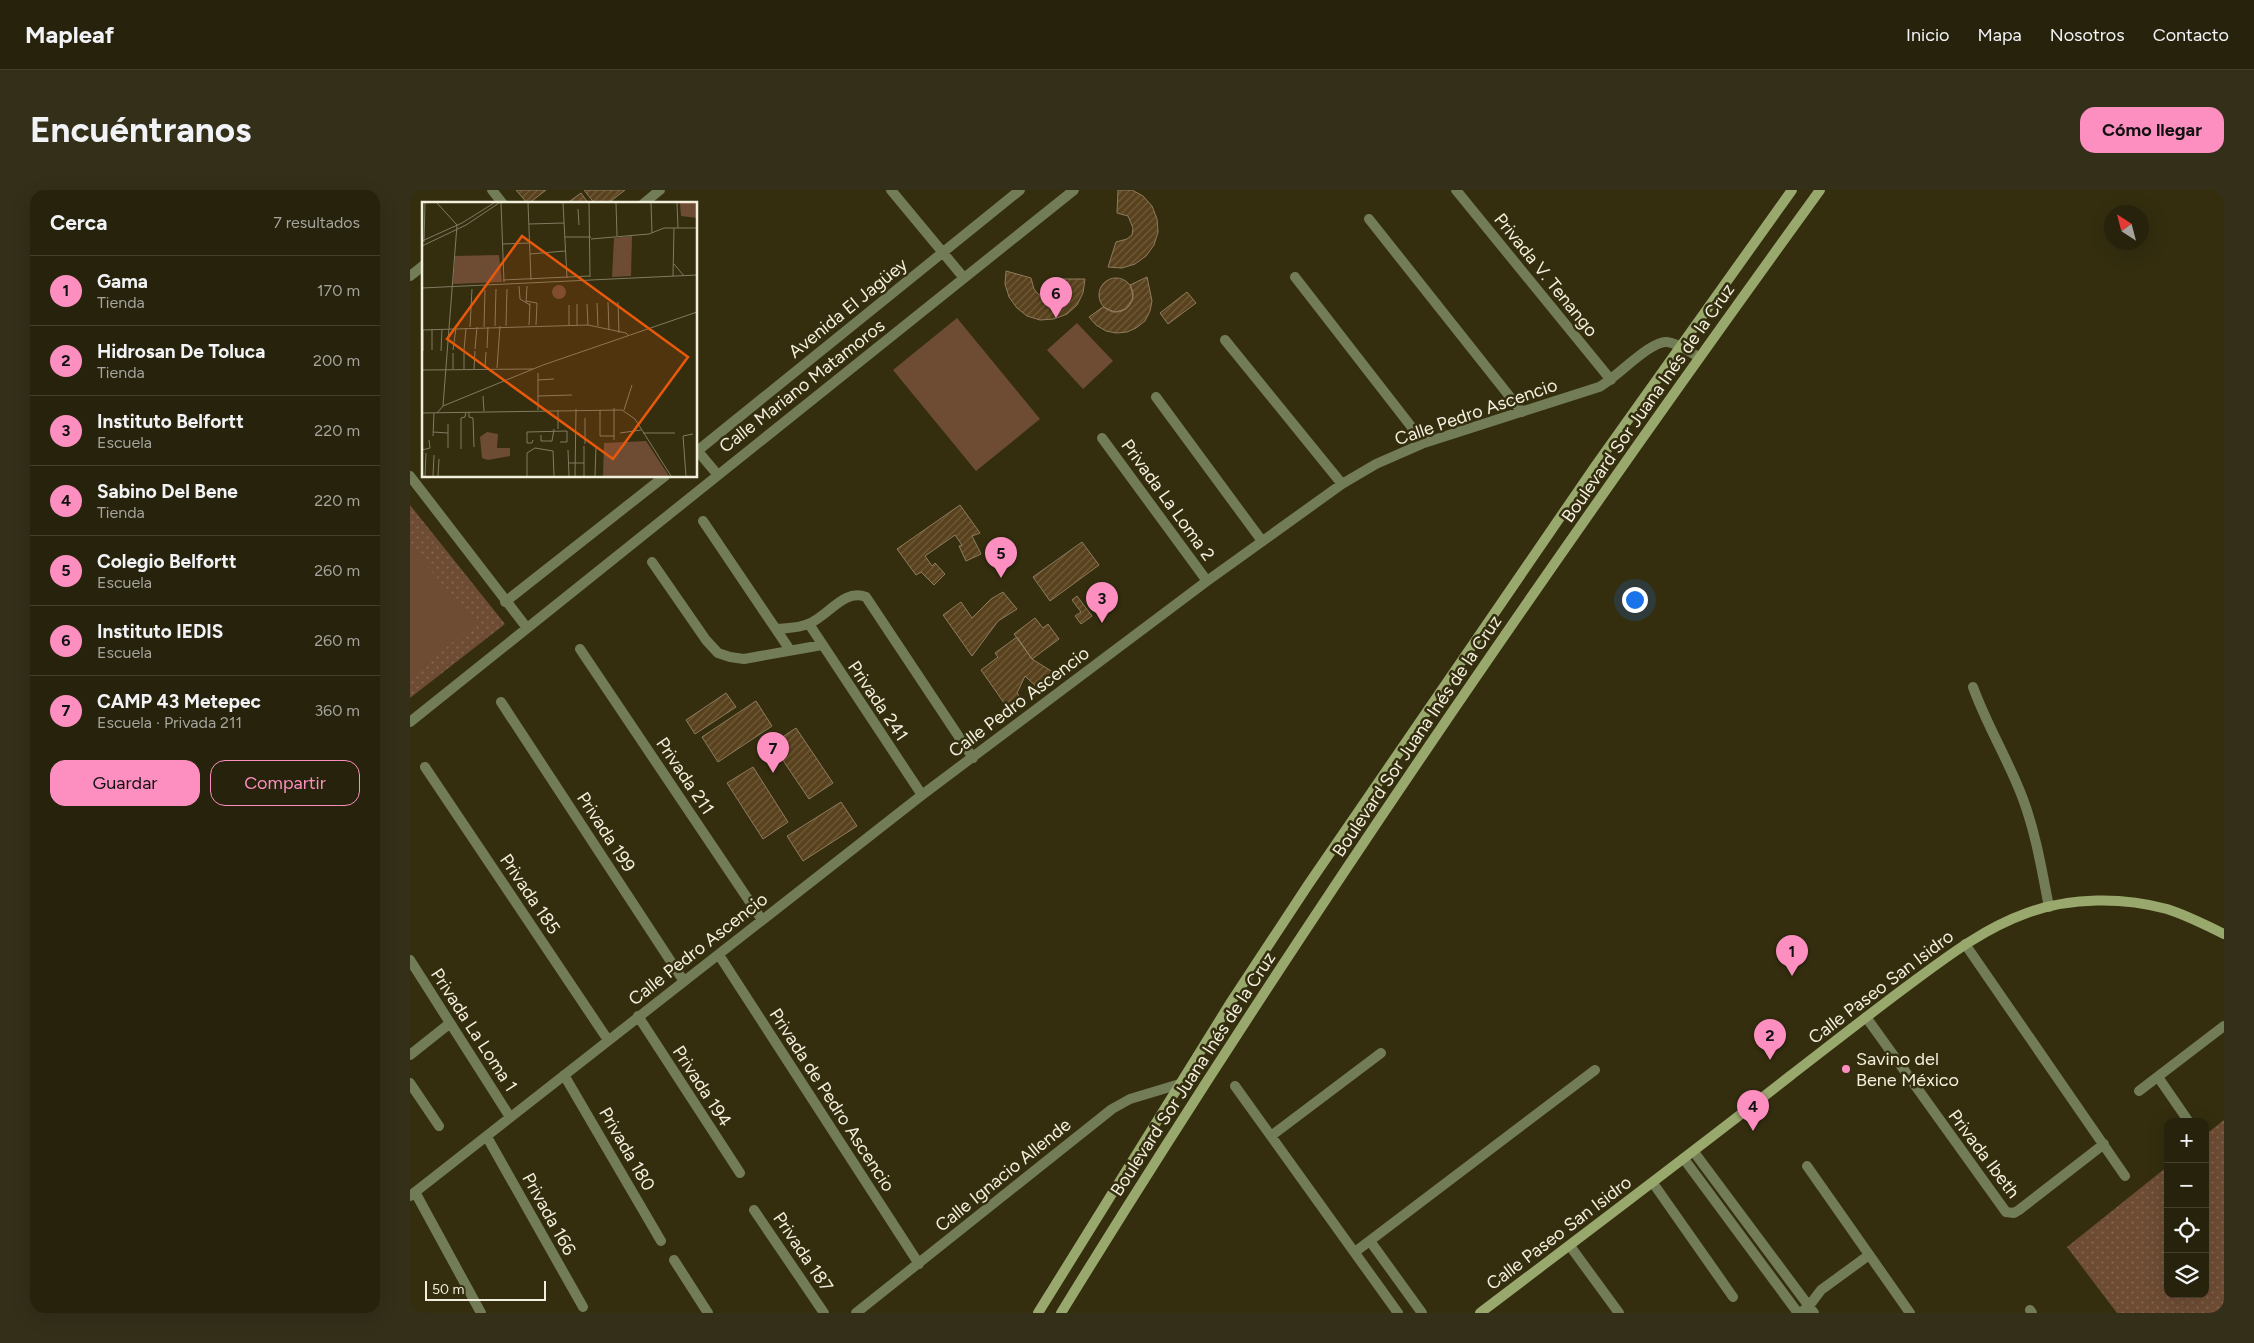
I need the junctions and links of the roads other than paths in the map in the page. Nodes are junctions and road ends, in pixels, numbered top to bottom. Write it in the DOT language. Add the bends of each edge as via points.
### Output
graph roads {
  1 [pos="492,190"];
  2 [pos="660,190"];
  3 [pos="891,190"];
  4 [pos="1020,190"];
  5 [pos="1074,190"];
  6 [pos="1456,190"];
  7 [pos="1792,190"];
  8 [pos="1820,190"];
  9 [pos="500,202"];
  10 [pos="645,202"];
  11 [pos="1369,220"];
  12 [pos="943,253"];
  13 [pos="422,267"];
  14 [pos="410,276"];
  15 [pos="1295,277"];
  16 [pos="964,278"];
  17 [pos="1225,340"];
  18 [pos="1679,346"];
  19 [pos="1699,357"];
  20 [pos="1611,380"];
  21 [pos="1156,397"];
  22 [pos="1522,412"];
  23 [pos="1102,438"];
  24 [pos="1424,443"];
  25 [pos="698,450"];
  26 [pos="698,452"];
  27 [pos="717,474"];
  28 [pos="410,476"];
  29 [pos="662,478"];
  30 [pos="1342,484"];
  31 [pos="703,521"];
  32 [pos="1262,541"];
  33 [pos="652,562"];
  34 [pos="1207,581"];
  35 [pos="505,602"];
  36 [pos="809,624"];
  37 [pos="527,628"];
  38 [pos="777,629"];
  39 [pos="822,646"];
  40 [pos="580,649"];
  41 [pos="790,650"];
  42 [pos="1973,687"];
  43 [pos="501,702"];
  44 [pos="410,722"];
  45 [pos="973,758"];
  46 [pos="425,767"];
  47 [pos="922,795"];
  48 [pos="2049,907"];
  49 [pos="762,920"];
  50 [pos="2224,934"];
  51 [pos="1965,944"];
  52 [pos="719,955"];
  53 [pos="410,960"];
  54 [pos="683,980"];
  55 [pos="638,1016"];
  56 [pos="1866,1017"];
  57 [pos="449,1024"];
  58 [pos="2224,1026"];
  59 [pos="608,1040"];
  60 [pos="1381,1053"];
  61 [pos="410,1055"];
  62 [pos="1595,1070"];
  63 [pos="564,1075"];
  64 [pos="2158,1077"];
  65 [pos="1183,1082"];
  66 [pos="410,1083"];
  67 [pos="1235,1086"];
  68 [pos="2139,1092"];
  69 [pos="510,1117"];
  70 [pos="2187,1118"];
  71 [pos="439,1126"];
  72 [pos="1271,1136"];
  73 [pos="487,1137"];
  74 [pos="2104,1144"];
  75 [pos="1694,1152"];
  76 [pos="1684,1159"];
  77 [pos="1807,1166"];
  78 [pos="740,1173"];
  79 [pos="2125,1176"];
  80 [pos="1653,1183"];
  81 [pos="412,1194"];
  82 [pos="754,1210"];
  83 [pos="661,1240"];
  84 [pos="1370,1241"];
  85 [pos="1570,1246"];
  86 [pos="1354,1252"];
  87 [pos="1869,1255"];
  88 [pos="674,1260"];
  89 [pos="919,1264"];
  90 [pos="1733,1297"];
  91 [pos="583,1307"];
  92 [pos="1811,1310"];
  93 [pos="481,1313"];
  94 [pos="708,1313"];
  95 [pos="824,1313"];
  96 [pos="856,1313"];
  97 [pos="1038,1313"];
  98 [pos="1062,1313"];
  99 [pos="1398,1313"];
  100 [pos="1422,1313"];
  101 [pos="1480,1313"];
  102 [pos="1619,1313"];
  103 [pos="1798,1313"];
  104 [pos="1910,1313"];
  1 -- 9 [label="street"];
  2 -- 10 [label="street"];
  3 -- 12 [label="street"];
  4 -- 12 [label="street, Avenida El Jagüey"];
  5 -- 16 [label="street, Calle Mariano Matamoros"];
  6 -- 20 [label="street, Privada V. Tenango"];
  7 -- 18 [label="main road, Boulevard Sor Juana Inés de la Cruz"];
  8 -- 19 [label="main road, Boulevard Sor Juana Inés de la Cruz"];
  11 -- 22 [label="street"];
  12 -- 16 [label="street"];
  12 -- 25 [label="street, Avenida El Jagüey"];
  13 -- 14 [label="street"];
  15 -- 24 [label="street"];
  16 -- 27 [label="street, Calle Mariano Matamoros"];
  17 -- 30 [label="street"];
  18 -- 19 [label="street, Calle Pedro Ascencio"];
  18 -- 20 [label="street, Calle Pedro Ascencio" via="1669,342 1656,343"];
  18 -- 65 [label="main road, Boulevard Sor Juana Inés de la Cruz" via="1308,885"];
  19 -- 98 [label="main road, Boulevard Sor Juana Inés de la Cruz" via="1364,842 1154,1162"];
  20 -- 22 [label="street, Calle Pedro Ascencio"];
  21 -- 32 [label="street"];
  22 -- 24 [label="street, Calle Pedro Ascencio"];
  23 -- 34 [label="street, Privada La Loma 2"];
  24 -- 30 [label="street, Calle Pedro Ascencio" via="1376,464"];
  26 -- 27 [label="street"];
  27 -- 37 [label="street, Calle Mariano Matamoros"];
  28 -- 35 [label="street"];
  29 -- 35 [label="street"];
  30 -- 32 [label="street, Calle Pedro Ascencio"];
  31 -- 38 [label="street"];
  32 -- 34 [label="street, Calle Pedro Ascencio"];
  33 -- 41 [label="street" via="718,653 744,659"];
  34 -- 45 [label="street, Calle Pedro Ascencio"];
  35 -- 37 [label="street"];
  36 -- 38 [label="street"];
  36 -- 39 [label="street, Privada 241"];
  36 -- 45 [label="street" via="849,596 858,594 866,597"];
  37 -- 44 [label="street, Calle Mariano Matamoros"];
  38 -- 41 [label="street"];
  39 -- 41 [label="street"];
  39 -- 47 [label="street, Privada 241"];
  40 -- 49 [label="street, Privada 211"];
  42 -- 48 [label="street" via="2032,824"];
  43 -- 54 [label="street, Privada 199"];
  45 -- 47 [label="street, Calle Pedro Ascencio"];
  46 -- 59 [label="street, Privada 185"];
  47 -- 49 [label="street, Calle Pedro Ascencio"];
  48 -- 50 [label="main road, Calle Paseo San Isidro" via="2107,900 2141,904 2168,910"];
  48 -- 51 [label="main road, Calle Paseo San Isidro" via="1997,926"];
  49 -- 52 [label="street, Calle Pedro Ascencio"];
  51 -- 56 [label="main road, Calle Paseo San Isidro"];
  51 -- 74 [label="street"];
  52 -- 54 [label="street, Calle Pedro Ascencio"];
  52 -- 89 [label="street, Privada de Pedro Ascencio"];
  53 -- 57 [label="street, Privada La Loma 1"];
  54 -- 55 [label="street, Calle Pedro Ascencio"];
  55 -- 59 [label="street, Calle Pedro Ascencio"];
  55 -- 78 [label="street, Privada 194"];
  56 -- 74 [label="street, Privada Ibeth" via="2006,1212 2019,1210"];
  56 -- 75 [label="main road, Calle Paseo San Isidro"];
  57 -- 61 [label="street"];
  57 -- 69 [label="street, Privada La Loma 1"];
  58 -- 64 [label="street"];
  59 -- 63 [label="street, Calle Pedro Ascencio"];
  60 -- 72 [label="street"];
  62 -- 84 [label="street"];
  63 -- 69 [label="street, Calle Pedro Ascencio"];
  63 -- 83 [label="street, Privada 180"];
  64 -- 68 [label="street"];
  64 -- 70 [label="street"];
  65 -- 89 [label="street, Calle Ignacio Allende" via="1112,1109"];
  65 -- 97 [label="main road, Boulevard Sor Juana Inés de la Cruz"];
  66 -- 71 [label="street"];
  67 -- 72 [label="street"];
  69 -- 73 [label="street, Calle Pedro Ascencio"];
  72 -- 86 [label="street"];
  73 -- 81 [label="street, Calle Pedro Ascencio"];
  73 -- 91 [label="street, Privada 166"];
  74 -- 79 [label="street"];
  75 -- 76 [label="main road, Calle Paseo San Isidro"];
  75 -- 92 [label="street"];
  76 -- 80 [label="main road, Calle Paseo San Isidro"];
  76 -- 103 [label="street"];
  77 -- 87 [label="street"];
  80 -- 85 [label="main road, Calle Paseo San Isidro"];
  80 -- 90 [label="street"];
  81 -- 93 [label="street"];
  82 -- 95 [label="street, Privada 187"];
  84 -- 86 [label="street"];
  84 -- 100 [label="street"];
  85 -- 101 [label="main road, Calle Paseo San Isidro"];
  85 -- 102 [label="street"];
  86 -- 99 [label="street"];
  87 -- 92 [label="street" via="1821,1290"];
  87 -- 104 [label="street"];
  88 -- 94 [label="street"];
  89 -- 96 [label="street, Calle Ignacio Allende"];
  92 -- 103 [label="street"];
}
